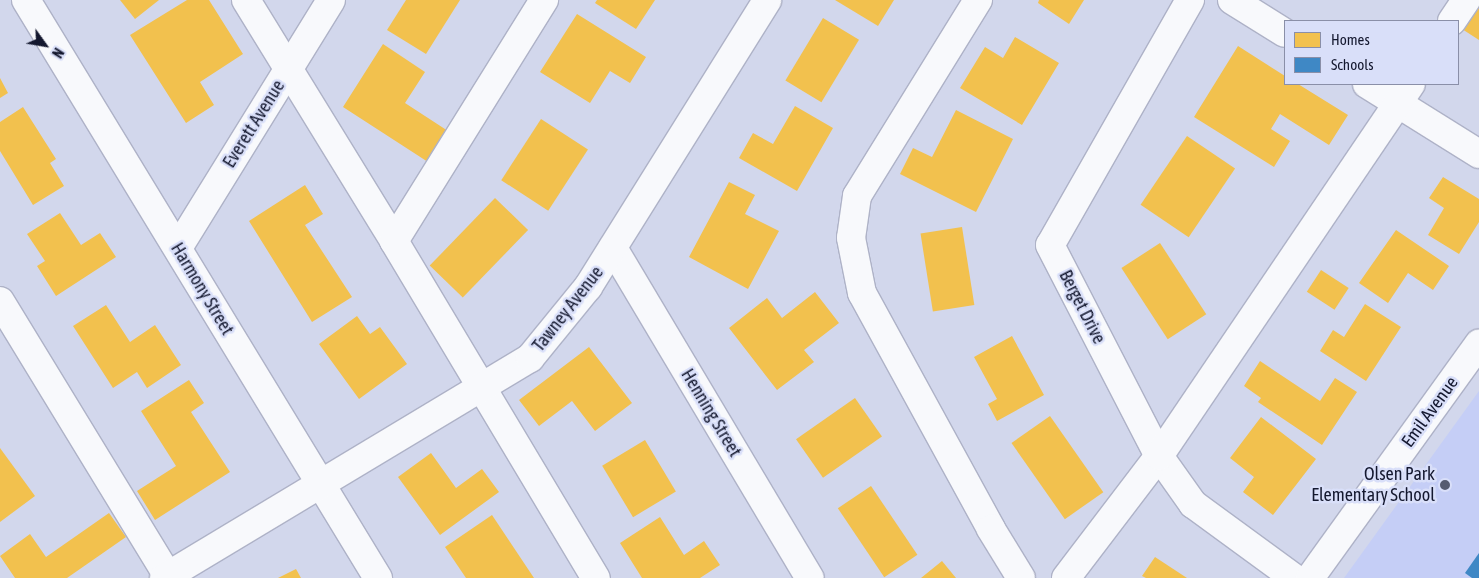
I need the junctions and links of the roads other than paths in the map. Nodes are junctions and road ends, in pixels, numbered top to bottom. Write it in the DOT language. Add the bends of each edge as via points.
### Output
graph roads {
  1 [pos="26,0"];
  2 [pos="246,0"];
  3 [pos="331,0"];
  4 [pos="544,0"];
  5 [pos="767,0"];
  6 [pos="978,0"];
  7 [pos="1190,0"];
  8 [pos="1232,0"];
  9 [pos="1466,0"];
  10 [pos="1453,20"];
  11 [pos="1284,32"];
  12 [pos="288,69"];
  13 [pos="1371,85"];
  14 [pos="1405,93"];
  15 [pos="1479,154"];
  16 [pos="394,241"];
  17 [pos="178,248"];
  18 [pos="613,248"];
  19 [pos="0,301"];
  20 [pos="1479,344"];
  21 [pos="482,386"];
  22 [pos="1159,456"];
  23 [pos="320,483"];
  24 [pos="167,577"];
  25 [pos="378,578"];
  26 [pos="596,578"];
  27 [pos="810,578"];
  28 [pos="1021,578"];
  29 [pos="1066,578"];
  30 [pos="1294,578"];
  31 [pos="1310,578"];
  1 -- 17 [label="street, Harmony Street"];
  2 -- 12 [label="street"];
  3 -- 12 [label="street, Everett Avenue"];
  4 -- 16 [label="street"];
  5 -- 18 [label="street, Tawney Avenue"];
  6 -- 28 [label="street" via="857,196 851,238 862,293 991,530"];
  7 -- 22 [label="street, Berget Drive" via="1050,245"];
  8 -- 11 [label="street"];
  9 -- 10 [label="street"];
  12 -- 16 [label="street"];
  12 -- 17 [label="street, Everett Avenue"];
  13 -- 14 [label="street"];
  14 -- 15 [label="street"];
  14 -- 22 [label="street"];
  16 -- 21 [label="street"];
  17 -- 23 [label="street, Harmony Street"];
  18 -- 21 [label="street, Tawney Avenue" via="588,288 530,358"];
  18 -- 27 [label="street, Henning Street"];
  19 -- 24 [label="street"];
  20 -- 31 [label="street, Emil Avenue"];
  21 -- 23 [label="street, Tawney Avenue"];
  21 -- 26 [label="street"];
  22 -- 29 [label="street"];
  22 -- 30 [label="street, Berget Drive" via="1193,504"];
  23 -- 24 [label="street, Tawney Avenue"];
  23 -- 25 [label="street, Harmony Street"];
}
